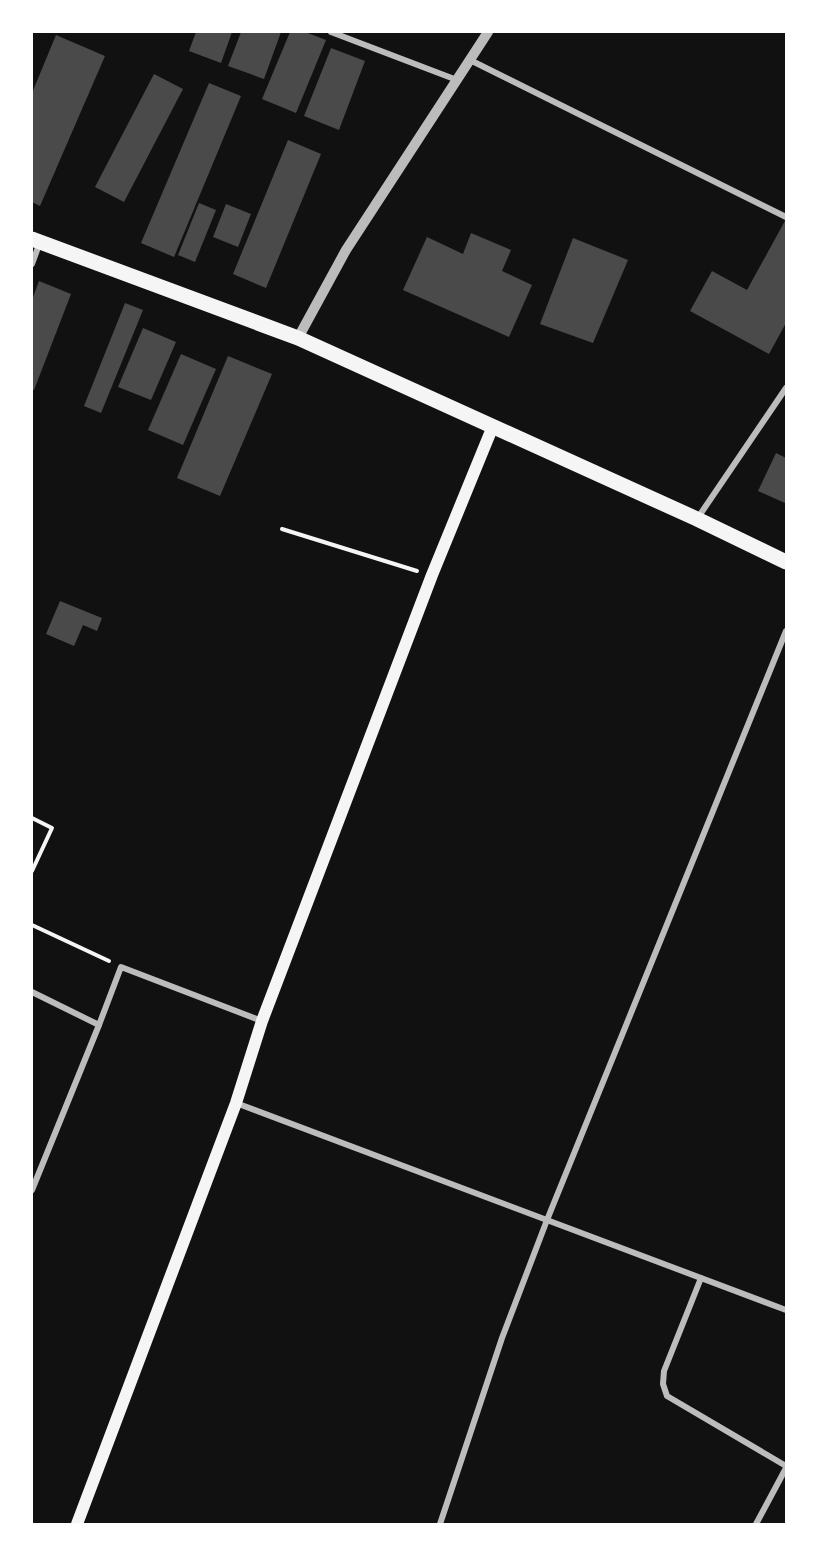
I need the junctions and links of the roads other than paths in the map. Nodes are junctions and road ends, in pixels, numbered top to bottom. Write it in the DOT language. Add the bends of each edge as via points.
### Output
graph roads {
  1 [pos="331,32"];
  2 [pos="488,32"];
  3 [pos="470,60"];
  4 [pos="457,80"];
  5 [pos="786,217"];
  6 [pos="36,240"];
  7 [pos="32,264"];
  8 [pos="298,338"];
  9 [pos="786,388"];
  10 [pos="493,426"];
  11 [pos="697,519"];
  12 [pos="786,562"];
  13 [pos="786,631"];
  14 [pos="32,992"];
  15 [pos="262,1021"];
  16 [pos="99,1025"];
  17 [pos="236,1103"];
  18 [pos="32,1190"];
  19 [pos="547,1221"];
  20 [pos="701,1278"];
  21 [pos="786,1310"];
  22 [pos="786,1467"];
  23 [pos="77,1524"];
  24 [pos="440,1524"];
  25 [pos="756,1524"];
  1 -- 4 [label="street"];
  2 -- 3 [label="street"];
  3 -- 4 [label="street"];
  3 -- 5 [label="street"];
  4 -- 8 [label="street" via="346,250"];
  6 -- 7 [label="street"];
  6 -- 8 [label="main road"];
  8 -- 10 [label="main road"];
  9 -- 11 [label="street"];
  10 -- 11 [label="main road"];
  10 -- 15 [label="main road"];
  11 -- 12 [label="main road"];
  13 -- 19 [label="street"];
  14 -- 16 [label="street"];
  15 -- 16 [label="street" via="121,967"];
  15 -- 17 [label="main road"];
  16 -- 18 [label="street"];
  17 -- 19 [label="street"];
  17 -- 23 [label="main road"];
  19 -- 20 [label="street"];
  19 -- 24 [label="street" via="502,1338"];
  20 -- 21 [label="street"];
  20 -- 22 [label="street" via="664,1371 667,1396"];
  22 -- 25 [label="street"];
}
